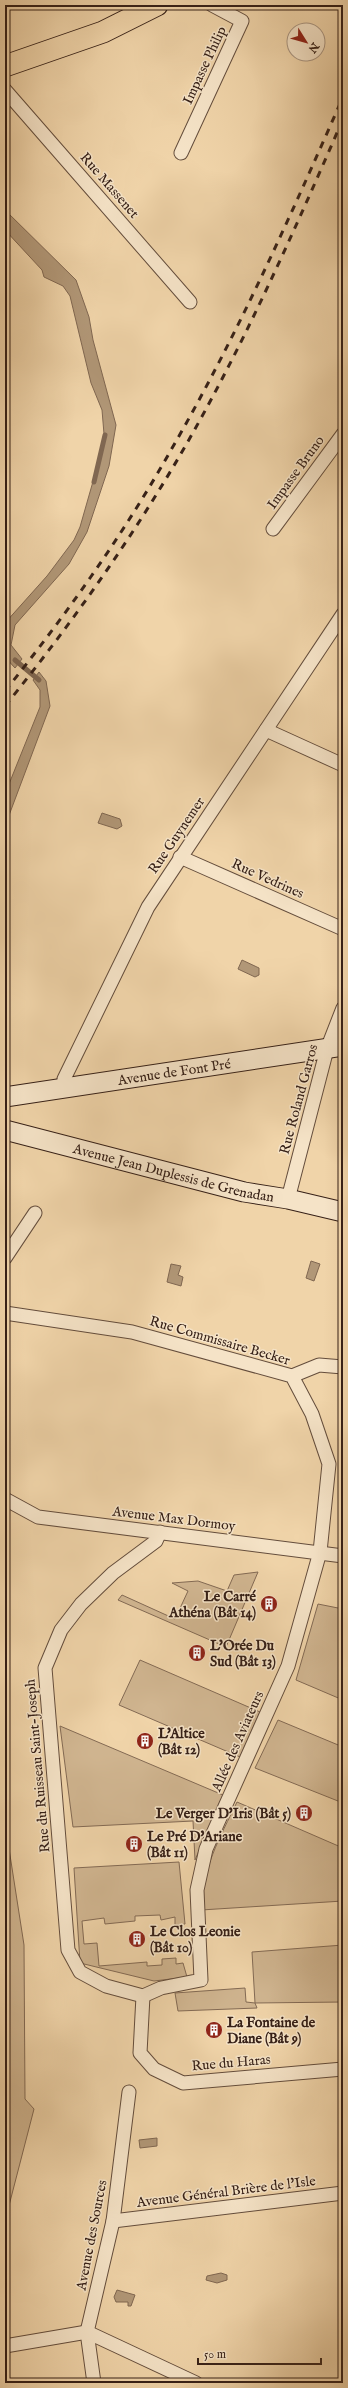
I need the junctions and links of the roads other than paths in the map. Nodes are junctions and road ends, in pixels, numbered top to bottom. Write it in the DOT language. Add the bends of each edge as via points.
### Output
graph roads {
  1 [pos="157,5"];
  2 [pos="212,5"];
  3 [pos="5,66"];
  4 [pos="5,90"];
  5 [pos="180,154"];
  6 [pos="190,302"];
  7 [pos="343,434"];
  8 [pos="273,529"];
  9 [pos="343,614"];
  10 [pos="266,730"];
  11 [pos="343,765"];
  12 [pos="180,857"];
  13 [pos="343,929"];
  14 [pos="343,1008"];
  15 [pos="335,1048"];
  16 [pos="64,1088"];
  17 [pos="5,1097"];
  18 [pos="5,1130"];
  19 [pos="288,1199"];
  20 [pos="343,1212"];
  21 [pos="34,1213"];
  22 [pos="5,1258"];
  23 [pos="5,1313"];
  24 [pos="343,1367"];
  25 [pos="292,1376"];
  26 [pos="5,1499"];
  27 [pos="160,1532"];
  28 [pos="320,1552"];
  29 [pos="343,1556"];
  30 [pos="143,1996"];
  31 [pos="343,2069"];
  32 [pos="129,2092"];
  33 [pos="343,2193"];
  34 [pos="113,2221"];
  35 [pos="87,2332"];
  36 [pos="5,2346"];
  37 [pos="94,2383"];
  38 [pos="196,2383"];
  1 -- 3 [label="main road" via="103,32"];
  2 -- 5 [label="street, Impasse Philip" via="242,20"];
  4 -- 6 [label="street, Rue Massenet"];
  7 -- 8 [label="street, Impasse Bruno"];
  9 -- 10 [label="street, Rue Guynemer"];
  10 -- 11 [label="street"];
  10 -- 12 [label="street, Rue Guynemer"];
  12 -- 13 [label="street, Rue Vedrines"];
  12 -- 16 [label="street, Rue Guynemer" via="148,907 64,1079"];
  14 -- 15 [label="street, Rue Roland Garros"];
  15 -- 16 [label="main road, Avenue de Font Pré"];
  15 -- 19 [label="street, Rue Roland Garros"];
  16 -- 17 [label="main road, Avenue de Font Pré"];
  18 -- 19 [label="main road, Avenue Jean Duplessis de Grenadan" via="244,1192"];
  19 -- 20 [label="main road, Avenue Jean Duplessis de Grenadan"];
  21 -- 22 [label="street"];
  23 -- 25 [label="street, Rue Commissaire Becker" via="132,1332"];
  24 -- 25 [label="street" via="319,1365"];
  25 -- 28 [label="street, Rue Commissaire Becker" via="312,1414 329,1464"];
  26 -- 27 [label="street, Avenue Max Dormoy" via="38,1517"];
  27 -- 28 [label="street, Avenue Max Dormoy"];
  27 -- 30 [label="street, Rue du Ruisseau Saint-Joseph" via="156,1541 113,1573 81,1604 61,1630 45,1668 68,1950 80,1972 106,1986"];
  28 -- 29 [label="street, Avenue Max Dormoy"];
  28 -- 30 [label="street, Allée des Aviateurs" via="288,1666 206,1848 197,1890 201,1980 161,1988"];
  30 -- 31 [label="street, Rue du Haras" via="140,2053 154,2069 183,2083"];
  32 -- 34 [label="street, Avenue des Sources"];
  33 -- 34 [label="street, Avenue Général Brière de l'Isle"];
  34 -- 35 [label="street, Avenue des Sources"];
  35 -- 36 [label="street"];
  35 -- 37 [label="street, Avenue des Sources"];
  35 -- 38 [label="street"];
}
